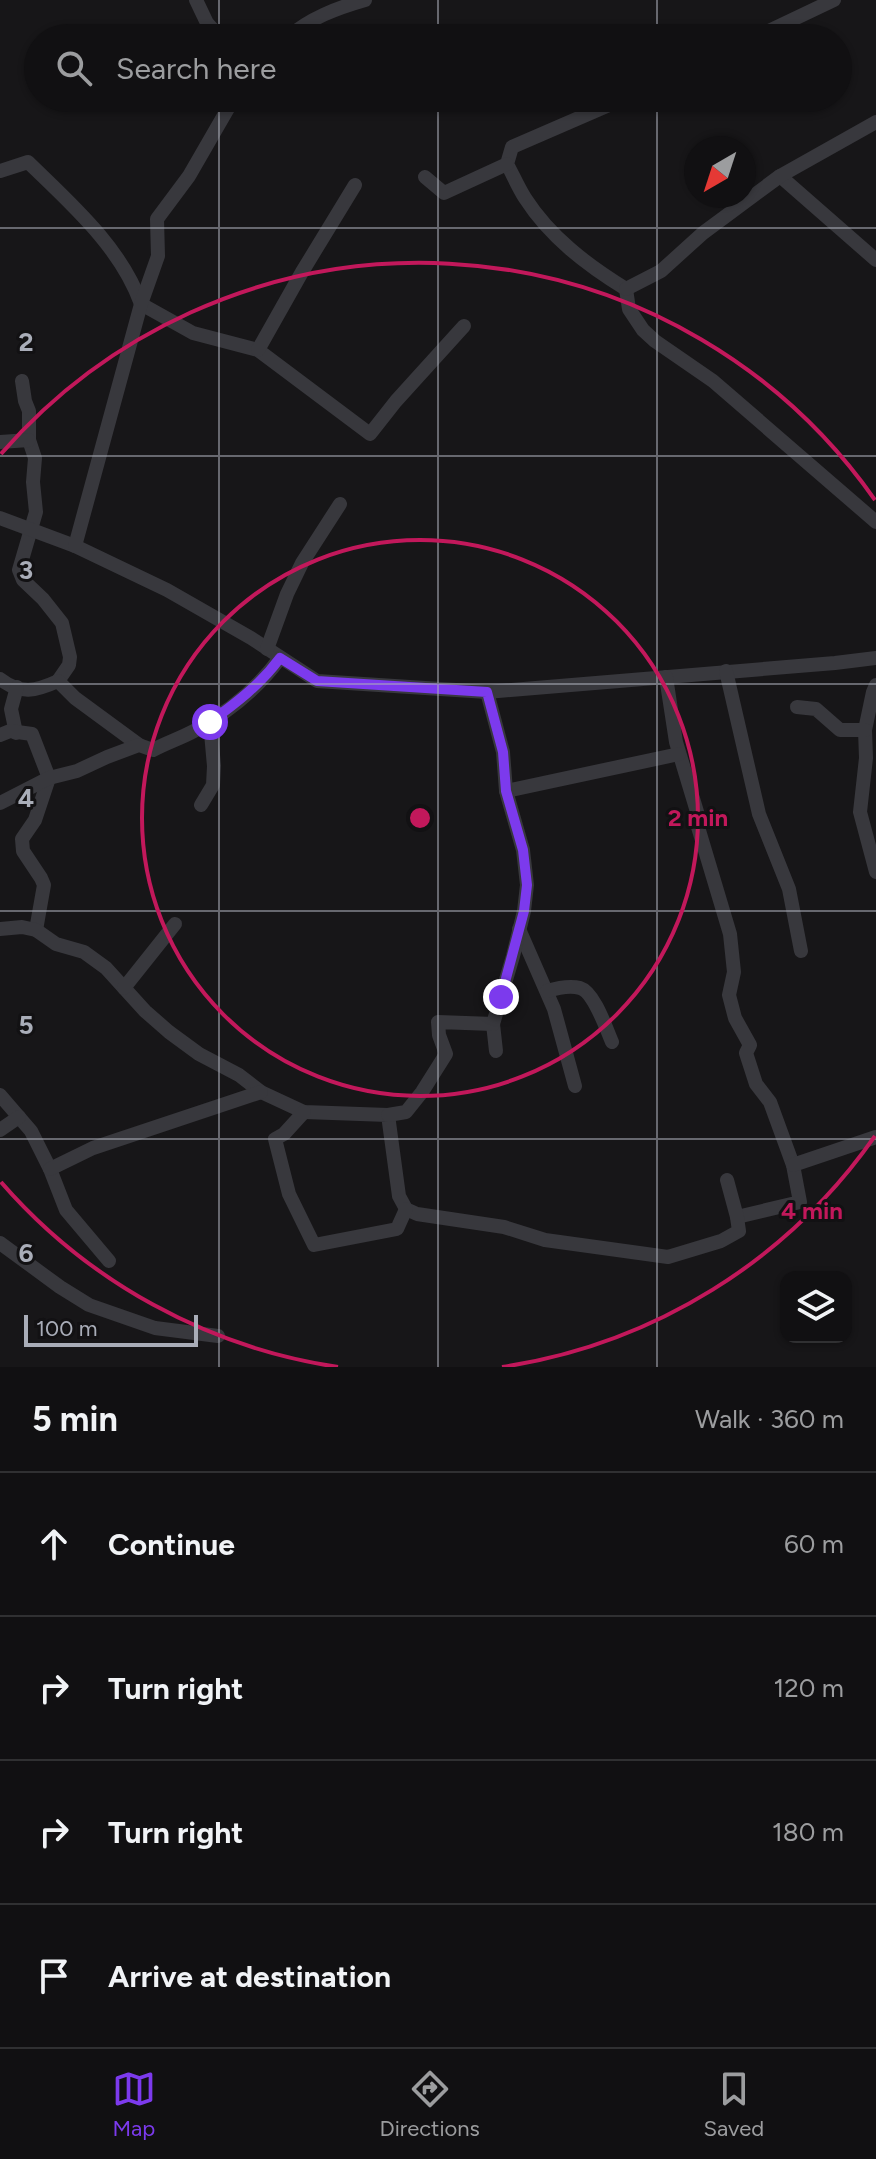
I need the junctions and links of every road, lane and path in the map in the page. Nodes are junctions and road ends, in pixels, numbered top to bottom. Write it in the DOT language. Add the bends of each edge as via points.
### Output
graph roads {
  1 [pos="196,0"];
  2 [pos="365,0"];
  3 [pos="834,0"];
  4 [pos="208,24"];
  5 [pos="305,24"];
  6 [pos="783,24"];
  7 [pos="226,112"];
  8 [pos="593,112"];
  9 [pos="876,122"];
  10 [pos="507,164"];
  11 [pos="0,171"];
  12 [pos="780,176"];
  13 [pos="425,177"];
  14 [pos="355,185"];
  15 [pos="876,260"];
  16 [pos="626,289"];
  17 [pos="141,304"];
  18 [pos="464,326"];
  19 [pos="258,350"];
  20 [pos="22,381"];
  21 [pos="29,440"];
  22 [pos="0,442"];
  23 [pos="340,504"];
  24 [pos="0,518"];
  25 [pos="876,522"];
  26 [pos="31,530"];
  27 [pos="75,546"];
  28 [pos="267,649"];
  29 [pos="280,658"];
  30 [pos="876,658"];
  31 [pos="726,671"];
  32 [pos="666,677"];
  33 [pos="0,679"];
  34 [pos="58,681"];
  35 [pos="876,685"];
  36 [pos="17,687"];
  37 [pos="487,692"];
  38 [pos="797,707"];
  39 [pos="210,722"];
  40 [pos="865,730"];
  41 [pos="16,733"];
  42 [pos="0,735"];
  43 [pos="139,745"];
  44 [pos="679,754"];
  45 [pos="49,778"];
  46 [pos="506,791"];
  47 [pos="0,803"];
  48 [pos="201,805"];
  49 [pos="876,872"];
  50 [pos="175,924"];
  51 [pos="519,928"];
  52 [pos="0,929"];
  53 [pos="36,930"];
  54 [pos="801,951"];
  55 [pos="124,988"];
  56 [pos="547,991"];
  57 [pos="493,1024"];
  58 [pos="612,1042"];
  59 [pos="496,1051"];
  60 [pos="575,1086"];
  61 [pos="261,1092"];
  62 [pos="0,1095"];
  63 [pos="304,1112"];
  64 [pos="388,1115"];
  65 [pos="19,1117"];
  66 [pos="0,1130"];
  67 [pos="876,1137"];
  68 [pos="793,1165"];
  69 [pos="50,1169"];
  70 [pos="727,1180"];
  71 [pos="406,1209"];
  72 [pos="737,1217"];
  73 [pos="0,1243"];
  74 [pos="109,1261"];
  75 [pos="218,1336"];
  1 -- 4 [label="street"];
  2 -- 5 [label="street"];
  3 -- 6 [label="street"];
  7 -- 17 [label="street" via="157,219 158,256"];
  8 -- 10 [label="street" via="512,147"];
  9 -- 12 [label="street"];
  10 -- 13 [label="street" via="444,193"];
  10 -- 16 [label="street" via="551,231 575,255"];
  11 -- 17 [label="street" via="28,162 94,226"];
  12 -- 15 [label="street"];
  12 -- 16 [label="street" via="661,271"];
  14 -- 19 [label="street"];
  16 -- 25 [label="street" via="629,309 643,330 713,381"];
  17 -- 19 [label="street" via="193,333"];
  17 -- 27 [label="street"];
  18 -- 19 [label="street" via="370,434"];
  20 -- 21 [label="street"];
  21 -- 22 [label="street"];
  21 -- 26 [label="street" via="35,458"];
  23 -- 28 [label="street" via="302,563"];
  24 -- 26 [label="street"];
  26 -- 27 [label="street"];
  26 -- 34 [label="street" via="19,570 62,623 70,657"];
  27 -- 28 [label="street" via="167,590"];
  28 -- 29 [label="street"];
  29 -- 37 [label="street" via="317,681"];
  29 -- 39 [label="street"];
  30 -- 31 [label="street"];
  31 -- 32 [label="street"];
  31 -- 54 [label="street" via="759,814 789,889"];
  32 -- 37 [label="street"];
  32 -- 44 [label="street"];
  33 -- 36 [label="street"];
  34 -- 36 [label="street" via="36,691"];
  34 -- 43 [label="street"];
  35 -- 40 [label="street"];
  36 -- 41 [label="street" via="11,709"];
  37 -- 46 [label="street" via="503,752"];
  38 -- 40 [label="street" via="816,709 840,730"];
  39 -- 43 [label="street" via="153,750"];
  39 -- 48 [label="street" via="213,785"];
  40 -- 49 [label="street" via="860,812"];
  41 -- 42 [label="street"];
  41 -- 45 [label="street" via="32,734"];
  43 -- 45 [label="street"];
  44 -- 46 [label="street"];
  44 -- 68 [label="street" via="730,934 734,972 729,995 735,1018 750,1045 746,1053 756,1084 770,1102"];
  45 -- 47 [label="street"];
  45 -- 53 [label="street" via="35,820 22,839 23,851 44,885"];
  46 -- 51 [label="street" via="527,885"];
  50 -- 55 [label="street"];
  51 -- 56 [label="street"];
  51 -- 57 [label="street"];
  52 -- 53 [label="street"];
  53 -- 55 [label="street" via="56,944 84,952"];
  55 -- 61 [label="street" via="169,1032"];
  56 -- 58 [label="street" via="582,988"];
  56 -- 60 [label="street"];
  57 -- 59 [label="street"];
  57 -- 64 [label="street" via="438,1022 446,1054 406,1112"];
  61 -- 63 [label="street"];
  61 -- 69 [label="street" via="93,1148"];
  62 -- 65 [label="street"];
  63 -- 64 [label="street"];
  63 -- 71 [label="street" via="275,1139 289,1194 314,1245 397,1229"];
  64 -- 71 [label="street" via="399,1196"];
  65 -- 66 [label="street"];
  65 -- 69 [label="street"];
  67 -- 68 [label="street"];
  68 -- 72 [label="street" via="800,1202"];
  69 -- 74 [label="street" via="66,1210"];
  70 -- 72 [label="street"];
  71 -- 72 [label="street" via="545,1240 668,1257 739,1231"];
  73 -- 75 [label="street" via="89,1305 155,1328"];
}
